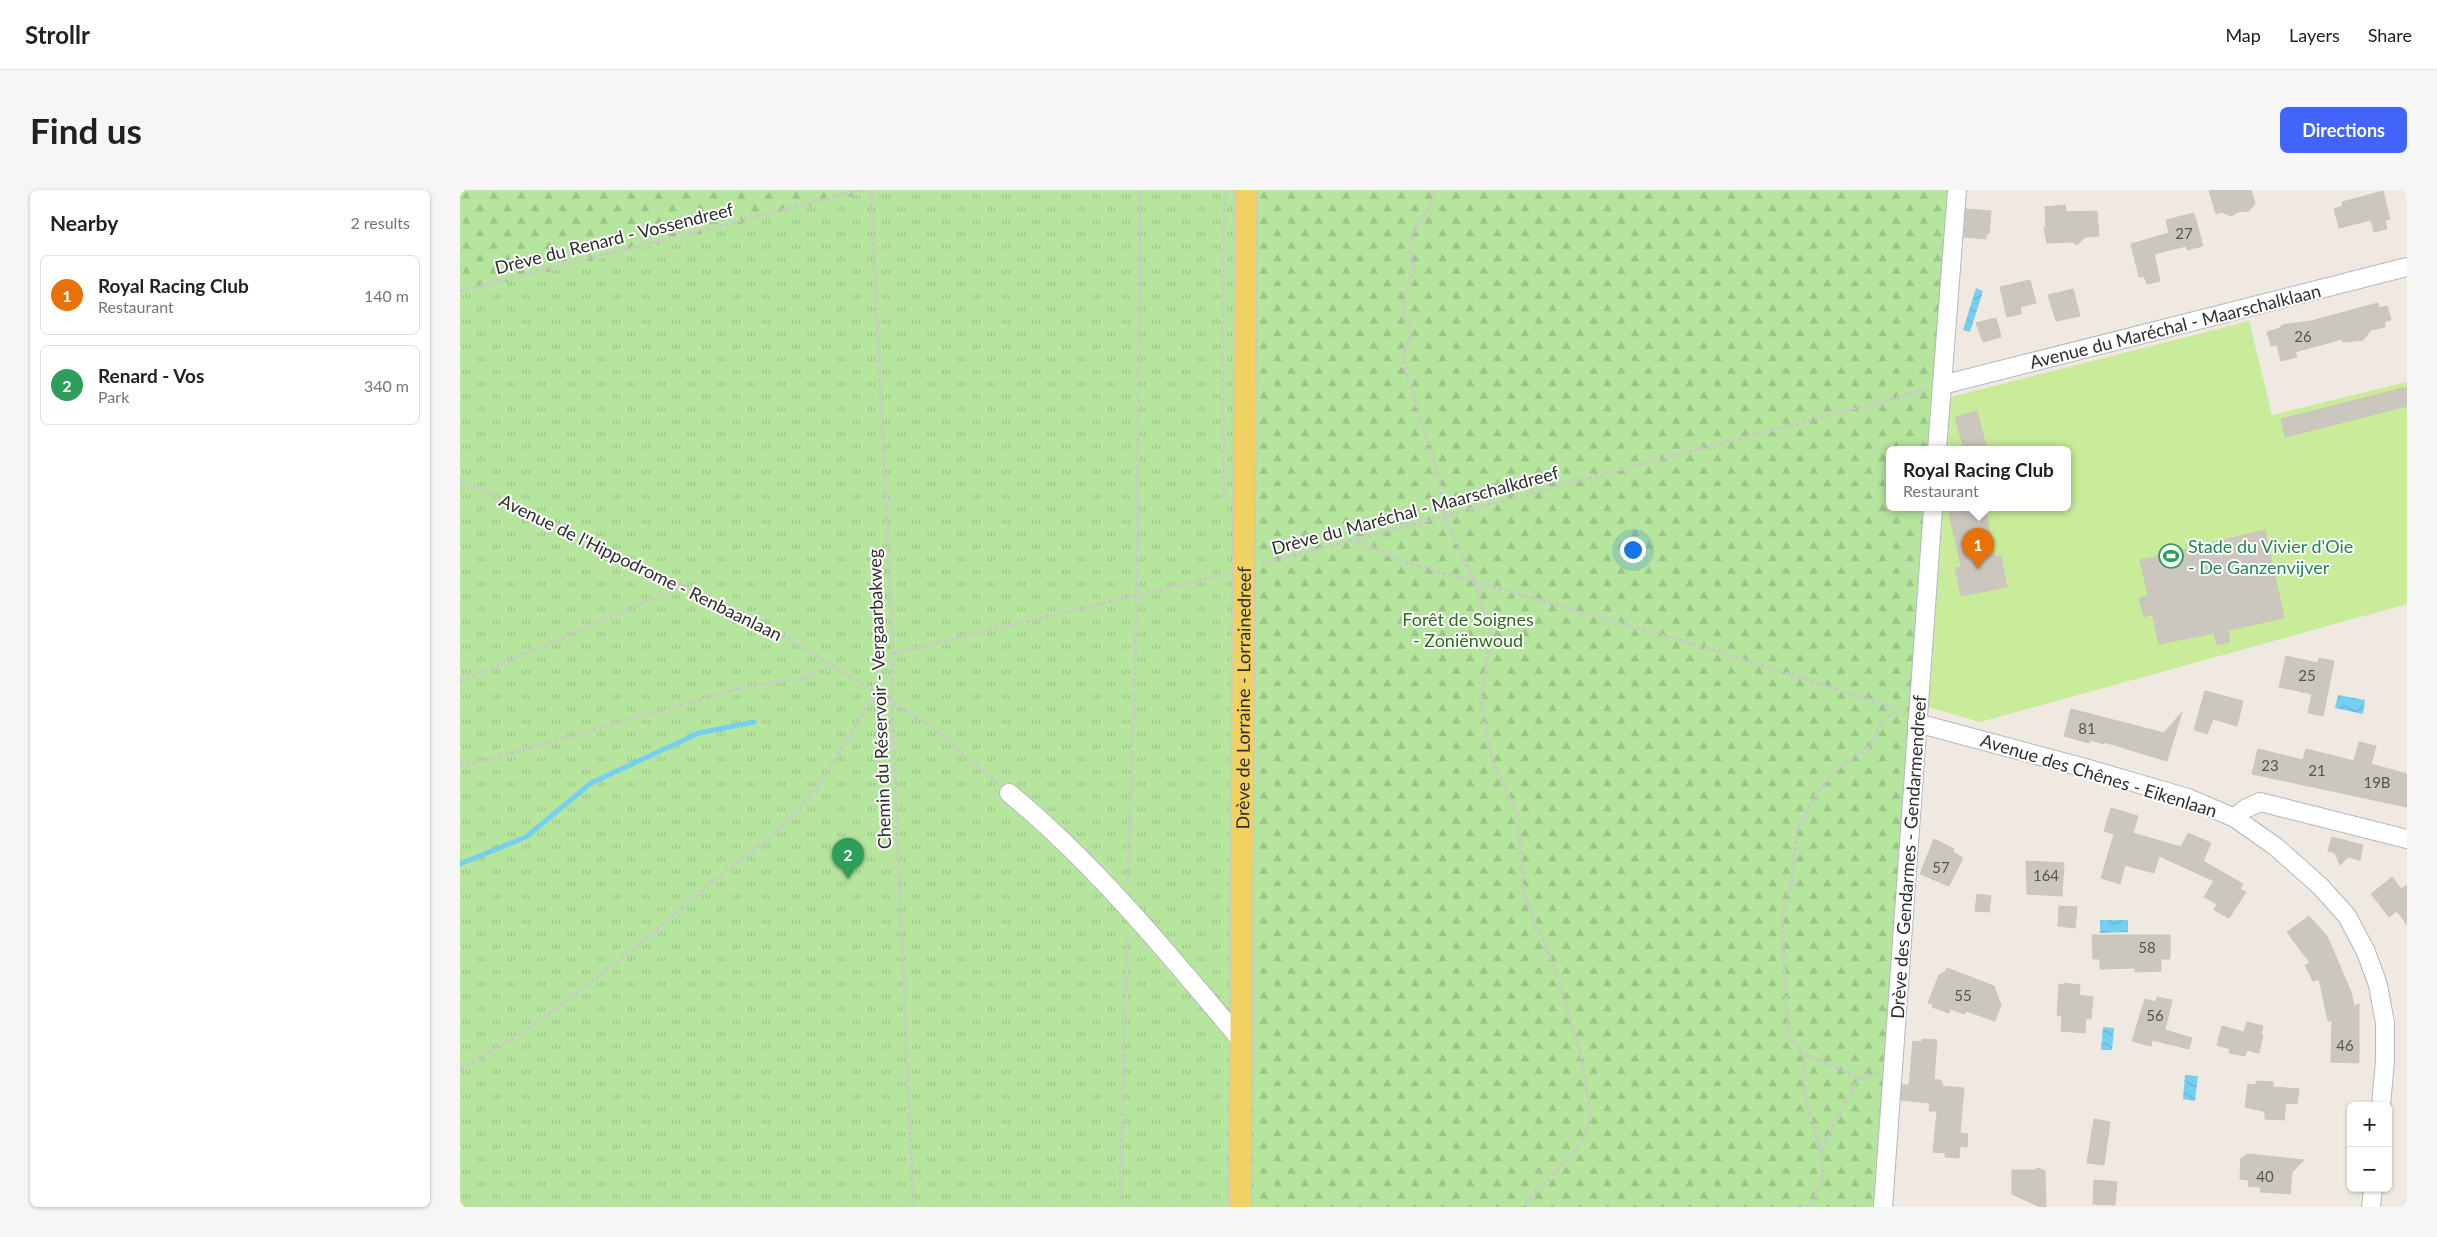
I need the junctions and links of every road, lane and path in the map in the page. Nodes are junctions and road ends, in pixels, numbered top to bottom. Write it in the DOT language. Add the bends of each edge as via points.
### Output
graph roads {
  1 [pos="862,190"];
  2 [pos="871,190"];
  3 [pos="1140,190"];
  4 [pos="1246,190"];
  5 [pos="1433,190"];
  6 [pos="1956,190"];
  7 [pos="2407,267"];
  8 [pos="460,291"];
  9 [pos="1942,385"];
  10 [pos="1937,446"];
  11 [pos="460,480"];
  12 [pos="1933,511"];
  13 [pos="1445,518"];
  14 [pos="1355,540"];
  15 [pos="1243,569"];
  16 [pos="1475,582"];
  17 [pos="684,585"];
  18 [pos="1137,595"];
  19 [pos="893,653"];
  20 [pos="832,665"];
  21 [pos="460,682"];
  22 [pos="876,694"];
  23 [pos="892,703"];
  24 [pos="1898,709"];
  25 [pos="1917,718"];
  26 [pos="460,766"];
  27 [pos="1009,793"];
  28 [pos="2235,818"];
  29 [pos="2407,839"];
  30 [pos="1127,908"];
  31 [pos="1240,1039"];
  32 [pos="1805,1055"];
  33 [pos="460,1069"];
  34 [pos="1893,1071"];
  35 [pos="1859,1077"];
  36 [pos="2381,1102"];
  37 [pos="1821,1150"];
  38 [pos="2373,1192"];
  39 [pos="913,1207"];
  40 [pos="1120,1207"];
  41 [pos="1240,1207"];
  42 [pos="1522,1207"];
  43 [pos="1806,1207"];
  44 [pos="1883,1207"];
  45 [pos="2372,1207"];
  1 -- 8 [label="path, Drève du Renard - Vossendreef"];
  2 -- 19 [label="path, Chemin du Réservoir - Vergaarbakweg"];
  3 -- 18 [label="path"];
  4 -- 15 [label="main road, Drève de Lorraine - Lorrainedreef"];
  5 -- 13 [label="path" via="1433,198 1413,233 1410,248 1414,272 1404,296 1403,315 1410,326 1410,340 1403,354 1439,477"];
  6 -- 9 [label="street"];
  7 -- 9 [label="street, Avenue du Maréchal - Maarschalklaan"];
  9 -- 10 [label="street"];
  9 -- 13 [label="path, Drève du Maréchal - Maarschalkdreef"];
  11 -- 17 [label="path, Avenue de l'Hippodrome - Renbaanlaan"];
  12 -- 25 [label="street, Drève des Gendarmes - Gendarmendreef"];
  13 -- 14 [label="path, Drève du Maréchal - Maarschalkdreef"];
  13 -- 16 [label="path"];
  14 -- 15 [label="path, Drève du Maréchal - Maarschalkdreef"];
  14 -- 16 [label="path" via="1405,562"];
  15 -- 18 [label="path, Drève du Maréchal - Maarschalkdreef"];
  15 -- 31 [label="main road, Drève de Lorraine - Lorrainedreef"];
  16 -- 24 [label="path" via="1704,647"];
  16 -- 42 [label="path" via="1490,634 1481,701 1483,720 1494,765 1518,815 1524,896 1553,965 1579,1046 1590,1112 1586,1134 1572,1154"];
  17 -- 20 [label="path, Avenue de l'Hippodrome - Renbaanlaan" via="761,622"];
  17 -- 21 [label="path"];
  18 -- 19 [label="path, Drève du Maréchal - Maarschalkdreef"];
  18 -- 30 [label="path"];
  19 -- 23 [label="path, Chemin du Réservoir - Vergaarbakweg"];
  20 -- 22 [label="path, Avenue de l'Hippodrome - Renbaanlaan"];
  20 -- 26 [label="path" via="807,677 740,688"];
  22 -- 23 [label="path, Avenue de l'Hippodrome - Renbaanlaan"];
  22 -- 33 [label="path" via="798,809 771,836 597,980 533,1025"];
  23 -- 27 [label="path, Avenue de l'Hippodrome - Renbaanlaan" via="932,727"];
  23 -- 39 [label="path, Chemin du Réservoir - Vergaarbakweg"];
  24 -- 25 [label="path"];
  24 -- 32 [label="path" via="1883,721 1869,747 1840,768 1816,794 1797,831 1792,881 1782,915 1788,1035"];
  25 -- 28 [label="street, Avenue des Chênes - Eikenlaan" via="2188,798"];
  25 -- 34 [label="street, Drève des Gendarmes - Gendarmendreef"];
  27 -- 30 [label="street" via="1041,820"];
  28 -- 29 [label="street" via="2260,802"];
  28 -- 36 [label="street, Avenue des Chênes - Eikenlaan" via="2276,847 2320,886 2346,916 2366,952 2378,984 2385,1023"];
  30 -- 31 [label="street"];
  30 -- 40 [label="path"];
  31 -- 41 [label="main road, Drève de Lorraine - Lorrainedreef"];
  32 -- 35 [label="path"];
  32 -- 37 [label="path" via="1804,1091"];
  34 -- 35 [label="path"];
  34 -- 44 [label="street, Drève des Gendarmes - Gendarmendreef"];
  35 -- 37 [label="path"];
  37 -- 43 [label="path" via="1820,1179 1815,1197"];
  38 -- 45 [label="street"];
}
